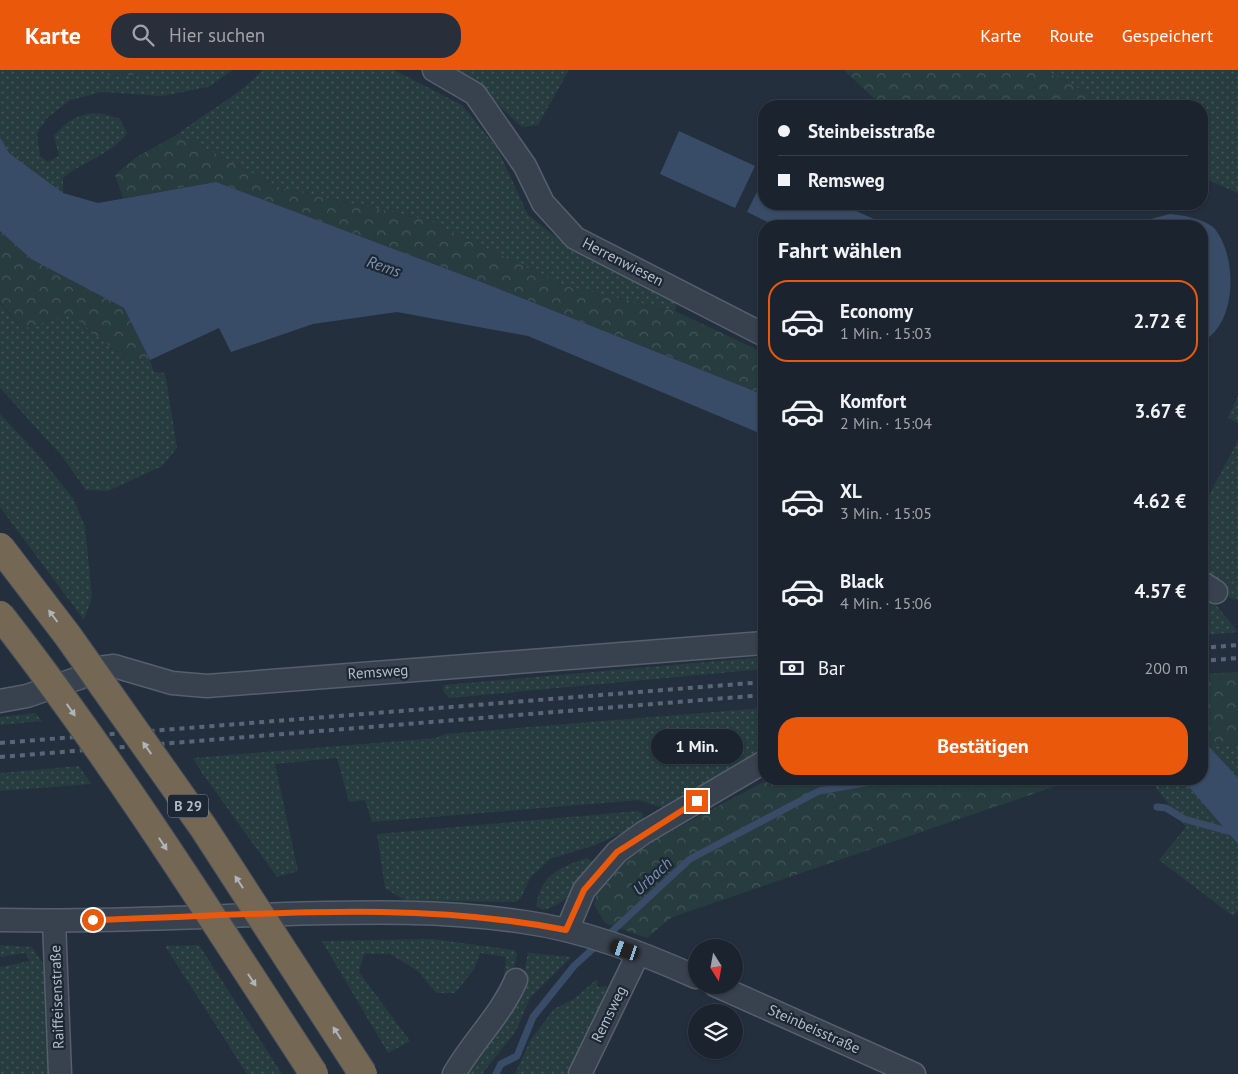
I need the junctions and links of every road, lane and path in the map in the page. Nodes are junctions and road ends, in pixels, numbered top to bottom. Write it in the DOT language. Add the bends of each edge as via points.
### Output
graph roads {
  1 [pos="434,70"];
  2 [pos="758,332"];
  3 [pos="0,547"];
  4 [pos="0,615"];
  5 [pos="758,642"];
  6 [pos="0,701"];
  7 [pos="758,766"];
  8 [pos="0,920"];
  9 [pos="54,921"];
  10 [pos="573,932"];
  11 [pos="632,952"];
  12 [pos="688,974"];
  13 [pos="516,980"];
  14 [pos="735,994"];
  15 [pos="60,1074"];
  16 [pos="314,1074"];
  17 [pos="363,1074"];
  18 [pos="454,1074"];
  19 [pos="580,1074"];
  20 [pos="914,1074"];
  1 -- 2 [label="street, Herrenwiesen" via="475,94 524,166 542,203 575,238"];
  17 -- 3 [label="highway, B 29, one-way, bridge" via="203,827 68,636"];
  4 -- 16 [label="highway, B 29, one-way, bridge" via="149,822"];
  5 -- 6 [label="street, Remsweg" via="207,686 172,683 114,666 99,668 27,696"];
  7 -- 10 [label="street" via="643,833 617,852 584,890"];
  8 -- 9 [label="street"];
  9 -- 10 [label="street" via="377,912 465,915"];
  9 -- 15 [label="street, Raiffeisenstraße"];
  10 -- 11 [label="street"];
  11 -- 12 [label="street"];
  11 -- 19 [label="street, Remsweg"];
  13 -- 18 [label="street" via="508,1000 466,1053"];
  14 -- 20 [label="street, Steinbeisstraße"];
}
